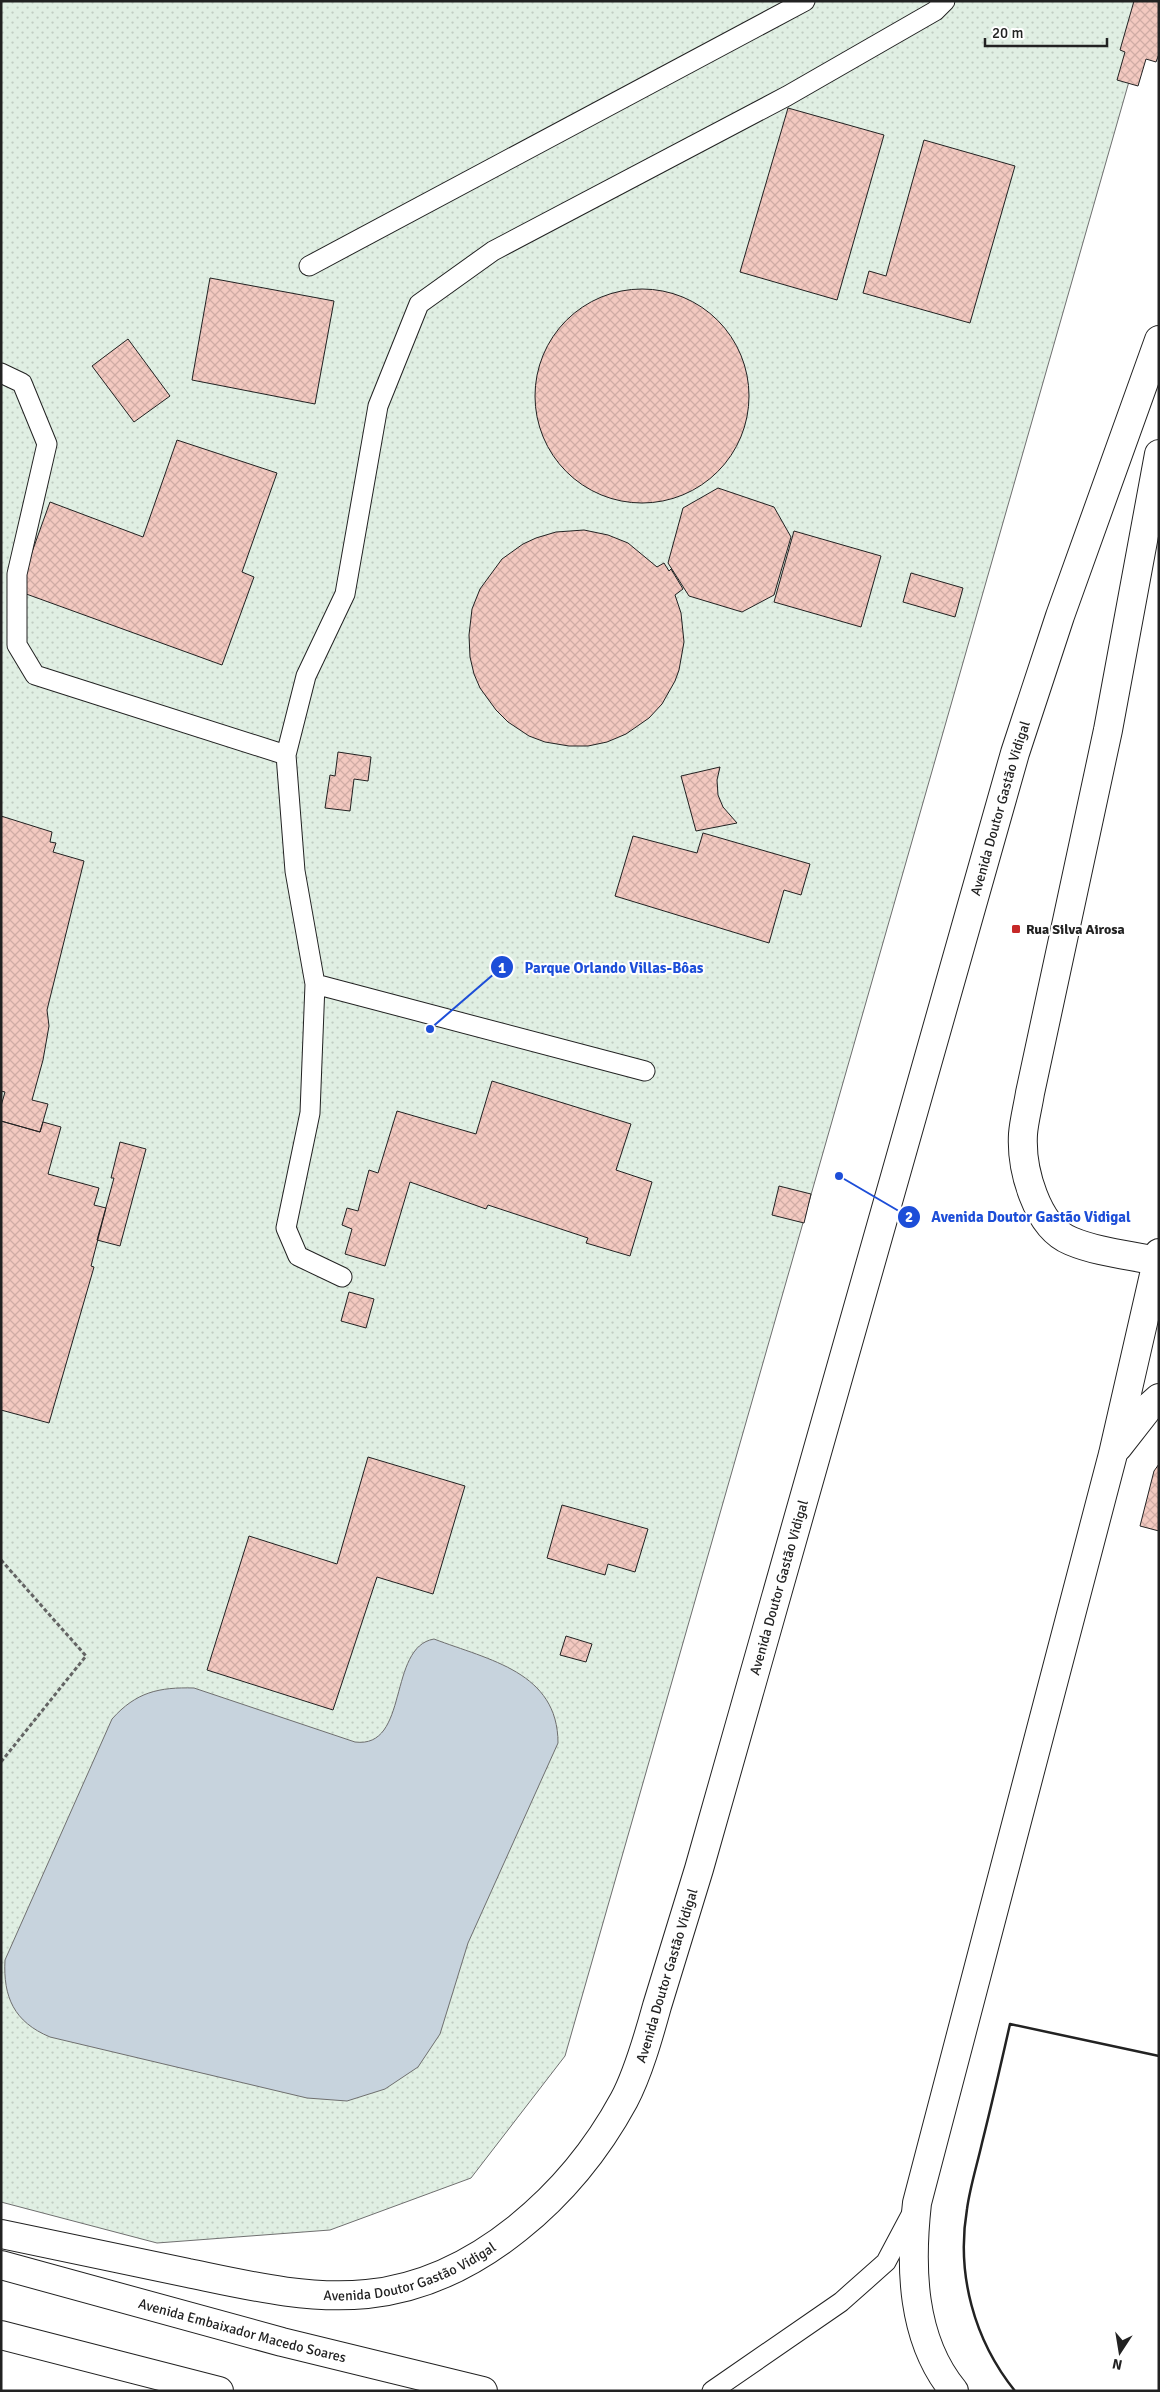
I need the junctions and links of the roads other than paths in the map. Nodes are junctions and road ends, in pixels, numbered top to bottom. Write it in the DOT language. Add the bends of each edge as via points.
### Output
graph roads {
  1 [pos="805,1"];
  2 [pos="946,1"];
  3 [pos="309,266"];
  4 [pos="1159,340"];
  5 [pos="1,373"];
  6 [pos="1159,454"];
  7 [pos="286,755"];
  8 [pos="315,984"];
  9 [pos="645,1071"];
  10 [pos="1158,1257"];
  11 [pos="342,1277"];
  12 [pos="1159,1398"];
  13 [pos="1113,1454"];
  14 [pos="917,2203"];
  15 [pos="1,2234"];
  16 [pos="1,2265"];
  17 [pos="1,2335"];
  18 [pos="219,2391"];
  19 [pos="484,2391"];
  20 [pos="712,2391"];
  21 [pos="954,2391"];
  1 -- 3 [label="lane"];
  2 -- 7 [label="lane" via="935,11 787,96 493,251 419,304 378,406 345,594 306,676"];
  4 -- 15 [label="highway, Avenida Doutor Gastão Vidigal" via="1060,616 1015,753 699,1869 648,2036 625,2099 589,2154 514,2233 469,2263 414,2285 367,2294 315,2295 252,2286"];
  5 -- 7 [label="lane" via="22,383 48,444 17,574 17,645 35,675"];
  6 -- 10 [label="highway" via="1108,730 1023,1135 1024,1165 1030,1188 1054,1230 1070,1241"];
  7 -- 8 [label="lane" via="295,871"];
  8 -- 9 [label="lane"];
  8 -- 11 [label="lane" via="310,1113 286,1228 298,1256"];
  10 -- 13 [label="highway"];
  12 -- 13 [label="highway"];
  13 -- 14 [label="highway"];
  14 -- 20 [label="lane" via="886,2262 841,2302"];
  14 -- 21 [label="highway" via="913,2236 914,2294 928,2348"];
  16 -- 19 [label="highway, Avenida Embaixador Macedo Soares" via="282,2342"];
  17 -- 18 [label="highway"];
}
